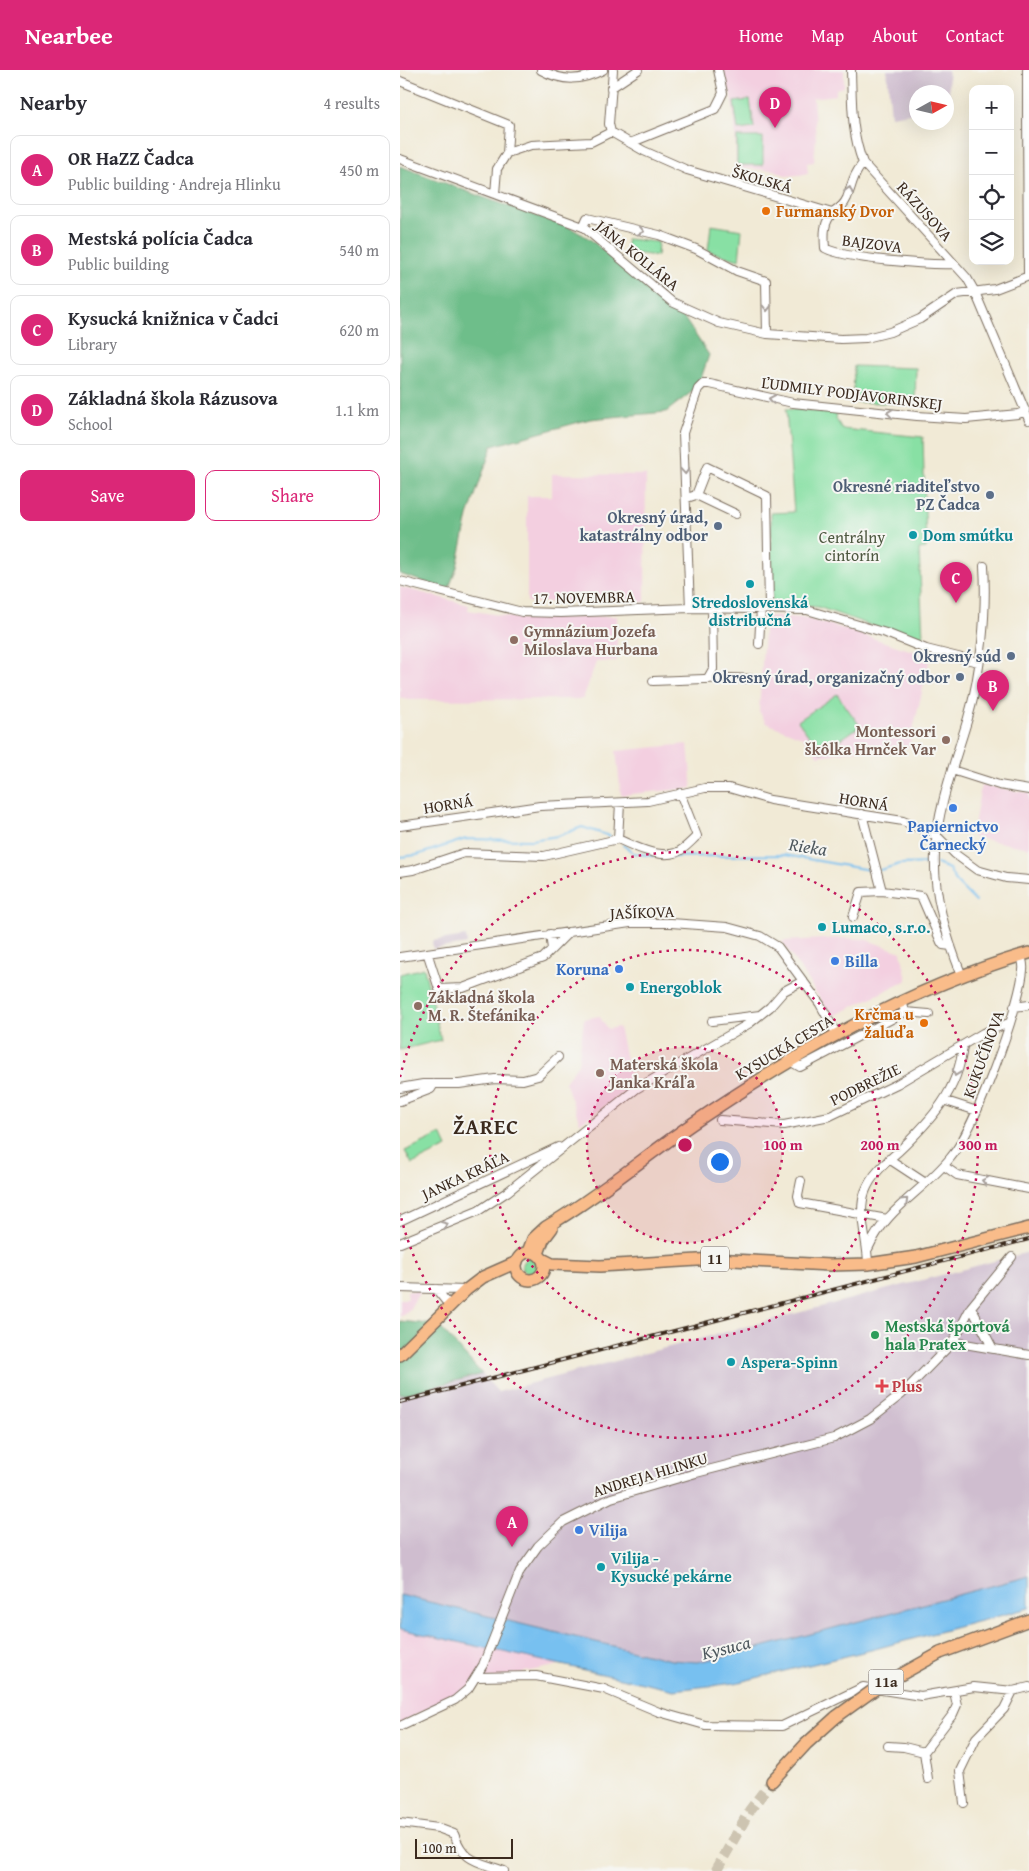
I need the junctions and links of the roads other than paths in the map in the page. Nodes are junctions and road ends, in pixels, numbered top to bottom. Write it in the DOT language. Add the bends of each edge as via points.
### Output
graph roads {
  1 [pos="541,70"];
  2 [pos="604,70"];
  3 [pos="613,70"];
  4 [pos="638,70"];
  5 [pos="718,70"];
  6 [pos="851,70"];
  7 [pos="1027,70"];
  8 [pos="400,81"];
  9 [pos="611,88"];
  10 [pos="1028,111"];
  11 [pos="611,132"];
  12 [pos="630,143"];
  13 [pos="507,153"];
  14 [pos="400,159"];
  15 [pos="863,163"];
  16 [pos="495,194"];
  17 [pos="832,213"];
  18 [pos="583,227"];
  19 [pos="954,264"];
  20 [pos="1029,276"];
  21 [pos="975,292"];
  22 [pos="767,334"];
  23 [pos="1026,411"];
  24 [pos="1029,420"];
  25 [pos="696,495"];
  26 [pos="687,498"];
  27 [pos="736,514"];
  28 [pos="984,566"];
  29 [pos="400,581"];
  30 [pos="690,608"];
  31 [pos="712,608"];
  32 [pos="765,608"];
  33 [pos="758,644"];
  34 [pos="978,662"];
  35 [pos="708,678"];
  36 [pos="756,679"];
  37 [pos="653,681"];
  38 [pos="952,770"];
  39 [pos="1029,790"];
  40 [pos="680,793"];
  41 [pos="620,803"];
  42 [pos="862,814"];
  43 [pos="400,826"];
  44 [pos="937,836"];
  45 [pos="618,839"];
  46 [pos="400,872"];
  47 [pos="1029,880"];
  48 [pos="882,891"];
  49 [pos="853,917"];
  50 [pos="569,932"];
  51 [pos="550,934"];
  52 [pos="950,946"];
  53 [pos="552,949"];
  54 [pos="1025,954"];
  55 [pos="428,955"];
  56 [pos="400,957"];
  57 [pos="962,976"];
  58 [pos="803,981"];
  59 [pos="902,1000"];
  60 [pos="1029,1005"];
  61 [pos="1014,1007"];
  62 [pos="905,1012"];
  63 [pos="929,1014"];
  64 [pos="760,1015"];
  65 [pos="712,1021"];
  66 [pos="1009,1023"];
  67 [pos="836,1033"];
  68 [pos="963,1046"];
  69 [pos="558,1057"];
  70 [pos="788,1060"];
  71 [pos="434,1084"];
  72 [pos="400,1088"];
  73 [pos="946,1100"];
  74 [pos="400,1101"];
  75 [pos="977,1111"];
  76 [pos="720,1120"];
  77 [pos="569,1142"];
  78 [pos="889,1159"];
  79 [pos="944,1166"];
  80 [pos="801,1180"];
  81 [pos="924,1182"];
  82 [pos="1029,1189"];
  83 [pos="862,1214"];
  84 [pos="886,1219"];
  85 [pos="400,1221"];
  86 [pos="1029,1228"];
  87 [pos="400,1243"];
  88 [pos="868,1249"];
  89 [pos="537,1255"];
  90 [pos="1012,1257"];
  91 [pos="517,1262"];
  92 [pos="868,1264"];
  93 [pos="600,1266"];
  94 [pos="543,1273"];
  95 [pos="518,1274"];
  96 [pos="470,1287"];
  97 [pos="400,1288"];
  98 [pos="436,1288"];
  99 [pos="449,1305"];
  100 [pos="971,1307"];
  101 [pos="953,1342"];
  102 [pos="992,1348"];
  103 [pos="400,1355"];
  104 [pos="1029,1355"];
  105 [pos="1029,1620"];
  106 [pos="477,1676"];
  107 [pos="1029,1687"];
  108 [pos="1012,1691"];
  109 [pos="954,1692"];
  110 [pos="400,1726"];
  111 [pos="888,1746"];
  112 [pos="924,1752"];
  113 [pos="928,1779"];
  114 [pos="772,1781"];
  115 [pos="964,1803"];
  116 [pos="400,1823"];
  117 [pos="504,1871"];
  1 -- 2 [label="street" via="567,80 582,79"];
  2 -- 9 [label="street"];
  3 -- 9 [label="street"];
  4 -- 9 [label="street"];
  5 -- 12 [label="street" via="723,92 716,109"];
  6 -- 15 [label="street, RÁZUSOVA" via="852,124"];
  7 -- 10 [label="street"];
  8 -- 13 [label="street" via="509,126"];
  9 -- 11 [label="street"];
  10 -- 20 [label="street"];
  11 -- 12 [label="street, ŠKOLSKÁ"];
  11 -- 13 [label="street" via="591,142 531,145"];
  12 -- 17 [label="street, ŠKOLSKÁ" via="687,170"];
  13 -- 16 [label="street" via="497,169"];
  14 -- 16 [label="street, JÁNA KOLLÁRA"];
  17 -- 15 [label="street, one-way" via="844,203 853,177"];
  15 -- 19 [label="street, RÁZUSOVA"];
  16 -- 18 [label="street, JÁNA KOLLÁRA"];
  17 -- 19 [label="street, BAJZOVA" via="824,229 825,248 833,252"];
  18 -- 22 [label="street, JÁNA KOLLÁRA" via="672,302 719,323"];
  18 -- 22 [label="street, one-way" via="586,218 658,235 766,281"];
  19 -- 21 [label="street, RÁZUSOVA"];
  20 -- 21 [label="street, JÁNA KOLLÁRA" via="995,289"];
  21 -- 22 [label="street, JÁNA KOLLÁRA" via="957,294 920,319 866,338"];
  21 -- 23 [label="street, RÁZUSOVA"];
  23 -- 24 [label="street, RÁZUSOVA"];
  23 -- 26 [label="street, ĽUDMILY PODJAVORINSKEJ, one-way" via="978,418 939,417 793,403 703,384 698,389 683,433"];
  25 -- 26 [label="street"];
  25 -- 27 [label="street"];
  25 -- 32 [label="street" via="708,467 767,496"];
  26 -- 30 [label="street, ĽUDMILY PODJAVORINSKEJ"];
  28 -- 34 [label="street" via="986,592"];
  29 -- 30 [label="street, 17. NOVEMBRA" via="522,612"];
  30 -- 31 [label="street, 17. NOVEMBRA"];
  31 -- 32 [label="street, 17. NOVEMBRA"];
  31 -- 35 [label="street" via="713,670"];
  32 -- 33 [label="street"];
  32 -- 34 [label="street, 17. NOVEMBRA" via="808,610 886,633 928,650"];
  34 -- 38 [label="street" via="969,715"];
  35 -- 36 [label="street"];
  35 -- 37 [label="street"];
  38 -- 39 [label="street" via="999,785"];
  38 -- 44 [label="street"];
  40 -- 41 [label="street, HORNÁ" via="648,801"];
  40 -- 42 [label="street, HORNÁ" via="729,788 770,800"];
  40 -- 45 [label="street" via="696,836 687,846 676,854 663,853"];
  41 -- 43 [label="street, HORNÁ" via="540,806"];
  41 -- 45 [label="street"];
  42 -- 44 [label="street, HORNÁ" via="902,821"];
  42 -- 48 [label="street"];
  44 -- 47 [label="street, HORNÁ" via="977,870"];
  44 -- 52 [label="street" via="936,875"];
  45 -- 46 [label="street" via="544,856 464,853"];
  48 -- 49 [label="street" via="861,892"];
  48 -- 52 [label="street" via="921,896 941,942"];
  50 -- 51 [label="street, JAŠÍKOVA"];
  50 -- 53 [label="street"];
  50 -- 58 [label="street, JAŠÍKOVA" via="630,923 737,929 760,936 778,947"];
  51 -- 53 [label="street"];
  51 -- 55 [label="street, JAŠÍKOVA"];
  52 -- 57 [label="street"];
  53 -- 55 [label="street" via="544,958 463,988 439,989"];
  54 -- 57 [label="main road, KYSUCKÁ CESTA"];
  54 -- 61 [label="street, KUKUČÍNOVA"];
  55 -- 56 [label="street, JAŠÍKOVA"];
  57 -- 59 [label="main road, KYSUCKÁ CESTA"];
  58 -- 64 [label="street, JANKA KRÁĽA" via="784,991"];
  58 -- 67 [label="street, JAŠÍKOVA"];
  59 -- 62 [label="street"];
  59 -- 67 [label="main road, KYSUCKÁ CESTA"];
  60 -- 61 [label="street, KUKUČÍNOVA"];
  61 -- 66 [label="street, KUKUČÍNOVA"];
  62 -- 63 [label="street"];
  62 -- 70 [label="street" via="800,1067"];
  64 -- 65 [label="street"];
  64 -- 77 [label="street, JANKA KRÁĽA" via="636,1090"];
  66 -- 68 [label="street, PODBREŽIE"];
  66 -- 75 [label="street, KUKUČÍNOVA"];
  67 -- 70 [label="main road, KYSUCKÁ CESTA"];
  68 -- 73 [label="street, KUKUČÍNOVA, one-way"];
  68 -- 76 [label="street, PODBREŽIE" via="897,1084 830,1116 784,1125"];
  69 -- 71 [label="street" via="538,1076 523,1080"];
  70 -- 89 [label="main road, KYSUCKÁ CESTA" via="539,1233"];
  71 -- 72 [label="street"];
  71 -- 74 [label="street" via="431,1089"];
  73 -- 75 [label="street, KUKUČÍNOVA"];
  73 -- 78 [label="street, KUKUČÍNOVA" via="920,1131"];
  75 -- 79 [label="street, KUKUČÍNOVA"];
  77 -- 85 [label="street, JANKA KRÁĽA"];
  87 -- 77 [label="street, JANKA KRÁĽA, one-way" via="478,1211"];
  78 -- 81 [label="street"];
  78 -- 83 [label="street, KUKUČÍNOVA" via="864,1192"];
  79 -- 81 [label="street, KUKUČÍNOVA"];
  82 -- 79 [label="street, one-way" via="957,1175"];
  80 -- 83 [label="street" via="800,1203"];
  84 -- 81 [label="street, KUKUČÍNOVA, one-way"];
  83 -- 84 [label="street"];
  83 -- 88 [label="street, KUKUČÍNOVA"];
  84 -- 88 [label="street, KUKUČÍNOVA" via="876,1230"];
  86 -- 92 [label="main road, 11" via="916,1257"];
  88 -- 92 [label="street"];
  89 -- 91 [label="main road, KYSUCKÁ CESTA / 11" via="521,1255"];
  89 -- 93 [label="main road, 11" via="552,1264"];
  89 -- 94 [label="main road, KYSUCKÁ CESTA"];
  90 -- 100 [label="street, ANDREJA HLINKU"];
  91 -- 95 [label="main road"];
  91 -- 96 [label="main road, KYSUCKÁ CESTA / 11"];
  92 -- 93 [label="main road, 11" via="714,1259"];
  93 -- 94 [label="main road, 11"];
  94 -- 95 [label="main road, KYSUCKÁ CESTA / 11" via="528,1281"];
  95 -- 96 [label="main road, KYSUCKÁ CESTA / 11"];
  96 -- 98 [label="street"];
  96 -- 99 [label="main road, KYSUCKÁ CESTA / 11"];
  97 -- 98 [label="street"];
  98 -- 99 [label="street"];
  99 -- 103 [label="main road, KYSUCKÁ CESTA / 11"];
  100 -- 101 [label="street, ANDREJA HLINKU"];
  100 -- 102 [label="street"];
  101 -- 102 [label="street"];
  101 -- 106 [label="street, ANDREJA HLINKU" via="902,1394 870,1419 834,1438 627,1493 574,1516 531,1554 515,1581"];
  102 -- 104 [label="street"];
  105 -- 114 [label="main road, 11a, bridge" via="970,1640 875,1689 836,1717"];
  106 -- 109 [label="street" via="536,1676 604,1689 659,1712 705,1725 782,1726 863,1687 915,1696"];
  106 -- 110 [label="street, ANDREJA HLINKU" via="455,1700"];
  107 -- 108 [label="street"];
  108 -- 109 [label="street" via="974,1687"];
  108 -- 115 [label="street" via="1004,1708 976,1738 960,1771"];
  109 -- 112 [label="street" via="957,1705 953,1714"];
  111 -- 112 [label="street"];
  112 -- 113 [label="street"];
  116 -- 117 [label="street" via="438,1828 454,1834 458,1847 468,1858"];
}
